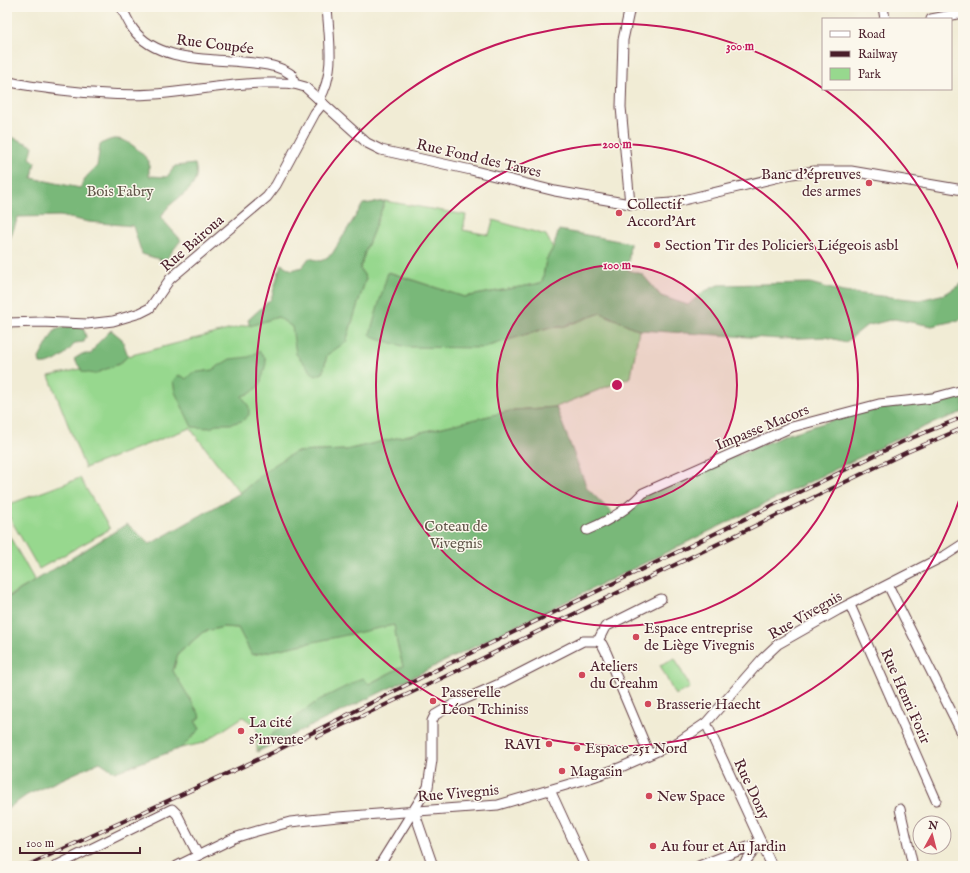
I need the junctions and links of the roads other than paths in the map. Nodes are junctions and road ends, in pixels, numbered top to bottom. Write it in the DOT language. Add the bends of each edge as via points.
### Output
graph roads {
  1 [pos="121,7"];
  2 [pos="327,7"];
  3 [pos="630,7"];
  4 [pos="883,7"];
  5 [pos="963,13"];
  6 [pos="886,18"];
  7 [pos="936,18"];
  8 [pos="7,81"];
  9 [pos="294,83"];
  10 [pos="321,102"];
  11 [pos="963,190"];
  12 [pos="630,204"];
  13 [pos="7,323"];
  14 [pos="963,390"];
  15 [pos="587,530"];
  16 [pos="963,544"];
  17 [pos="888,585"];
  18 [pos="661,600"];
  19 [pos="850,605"];
  20 [pos="598,641"];
  21 [pos="706,723"];
  22 [pos="963,736"];
  23 [pos="649,754"];
  24 [pos="550,790"];
  25 [pos="936,800"];
  26 [pos="900,809"];
  27 [pos="414,811"];
  28 [pos="761,842"];
  29 [pos="198,855"];
  30 [pos="56,866"];
  31 [pos="177,866"];
  32 [pos="379,866"];
  33 [pos="433,866"];
  34 [pos="585,866"];
  35 [pos="699,866"];
  36 [pos="742,866"];
  37 [pos="772,866"];
  38 [pos="913,866"];
  1 -- 9 [label="street, Rue Coupée" via="141,38 166,52 201,59 277,66 292,75"];
  2 -- 10 [label="street, Rue Bairoua" via="330,66"];
  3 -- 12 [label="street" via="623,40 621,107"];
  4 -- 6 [label="street"];
  5 -- 7 [label="street"];
  8 -- 9 [label="street" via="87,93 131,94 165,93 244,84"];
  9 -- 10 [label="street, Rue Fond des Tawes" via="305,87"];
  10 -- 12 [label="street, Rue Fond des Tawes" via="367,143 381,150 555,191"];
  10 -- 13 [label="street, Rue Bairoua" via="267,197 170,279 150,308 113,321 87,324"];
  11 -- 12 [label="street, Rue Fond des Tawes" via="851,171 815,171 792,174 671,203"];
  14 -- 15 [label="street, Impasse Macors" via="933,398 879,404 792,427 643,493 606,522"];
  16 -- 17 [label="street, Rue Vivegnis" via="946,556"];
  17 -- 19 [label="street, Rue Vivegnis"];
  17 -- 22 [label="street"];
  18 -- 20 [label="street" via="605,627"];
  19 -- 21 [label="street, Rue Vivegnis" via="778,644"];
  19 -- 25 [label="street, Rue Henri Forir"];
  20 -- 23 [label="street" via="606,652"];
  20 -- 27 [label="street" via="583,641 435,715 432,721 432,760 428,787"];
  21 -- 23 [label="street, Rue Vivegnis" via="678,742"];
  21 -- 28 [label="street, Rue Dony"];
  23 -- 24 [label="street, Rue Vivegnis" via="619,768"];
  24 -- 27 [label="street, Rue Vivegnis" via="498,805"];
  24 -- 34 [label="street"];
  26 -- 38 [label="street"];
  27 -- 29 [label="street, Rue Vivegnis" via="290,822 222,843"];
  27 -- 32 [label="street"];
  27 -- 33 [label="street"];
  28 -- 35 [label="street"];
  28 -- 36 [label="street"];
  28 -- 37 [label="street, Rue Dony"];
  29 -- 30 [label="street" via="172,809"];
  29 -- 31 [label="street, Rue Vivegnis"];
}
